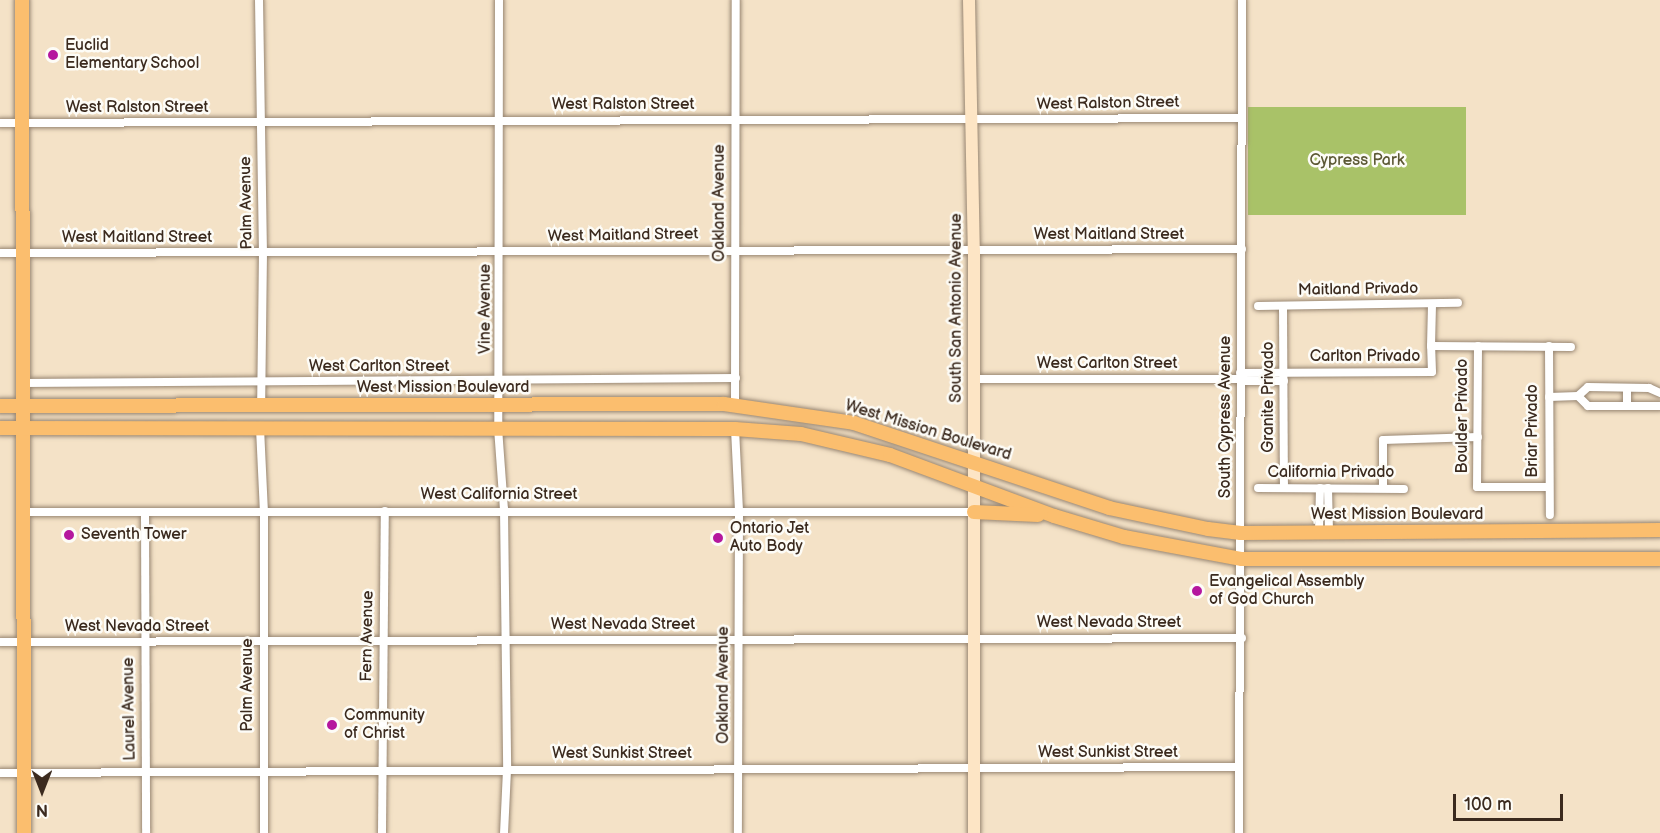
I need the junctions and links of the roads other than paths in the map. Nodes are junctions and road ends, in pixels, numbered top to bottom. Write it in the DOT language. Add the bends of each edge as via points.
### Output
graph roads {
  1 [pos="22,0"];
  2 [pos="259,0"];
  3 [pos="499,0"];
  4 [pos="736,0"];
  5 [pos="969,0"];
  6 [pos="1242,0"];
  7 [pos="1242,118"];
  8 [pos="735,120"];
  9 [pos="499,121"];
  10 [pos="969,121"];
  11 [pos="1,123"];
  12 [pos="22,123"];
  13 [pos="261,123"];
  14 [pos="1242,249"];
  15 [pos="736,250"];
  16 [pos="974,251"];
  17 [pos="263,252"];
  18 [pos="2,253"];
  19 [pos="22,253"];
  20 [pos="501,253"];
  21 [pos="1458,303"];
  22 [pos="1432,304"];
  23 [pos="1258,306"];
  24 [pos="1283,306"];
  25 [pos="1431,346"];
  26 [pos="1478,346"];
  27 [pos="1549,346"];
  28 [pos="1571,347"];
  29 [pos="1284,377"];
  30 [pos="736,378"];
  31 [pos="1241,378"];
  32 [pos="974,379"];
  33 [pos="501,381"];
  34 [pos="261,382"];
  35 [pos="23,383"];
  36 [pos="1627,388"];
  37 [pos="1660,393"];
  38 [pos="1578,396"];
  39 [pos="1549,397"];
  40 [pos="500,404"];
  41 [pos="0,406"];
  42 [pos="23,406"];
  43 [pos="261,406"];
  44 [pos="735,406"];
  45 [pos="1627,406"];
  46 [pos="1660,406"];
  47 [pos="2,428"];
  48 [pos="23,428"];
  49 [pos="260,428"];
  50 [pos="498,428"];
  51 [pos="735,429"];
  52 [pos="1478,438"];
  53 [pos="973,460"];
  54 [pos="973,486"];
  55 [pos="1548,487"];
  56 [pos="1258,488"];
  57 [pos="1284,488"];
  58 [pos="1324,488"];
  59 [pos="1383,488"];
  60 [pos="1404,489"];
  61 [pos="504,509"];
  62 [pos="385,511"];
  63 [pos="739,511"];
  64 [pos="24,512"];
  65 [pos="145,512"];
  66 [pos="264,512"];
  67 [pos="974,512"];
  68 [pos="1550,515"];
  69 [pos="1054,516"];
  70 [pos="1660,530"];
  71 [pos="1324,532"];
  72 [pos="1241,533"];
  73 [pos="1242,559"];
  74 [pos="1660,559"];
  75 [pos="1242,638"];
  76 [pos="383,639"];
  77 [pos="505,639"];
  78 [pos="974,639"];
  79 [pos="739,640"];
  80 [pos="2,642"];
  81 [pos="24,642"];
  82 [pos="145,642"];
  83 [pos="263,642"];
  84 [pos="1239,767"];
  85 [pos="739,768"];
  86 [pos="973,769"];
  87 [pos="264,770"];
  88 [pos="507,770"];
  89 [pos="146,771"];
  90 [pos="381,771"];
  91 [pos="3,772"];
  92 [pos="25,772"];
  93 [pos="24,833"];
  94 [pos="146,833"];
  95 [pos="264,833"];
  96 [pos="382,833"];
  97 [pos="504,833"];
  98 [pos="738,833"];
  99 [pos="974,833"];
  100 [pos="1239,833"];
  1 -- 12 [label="main road"];
  2 -- 13 [label="street, Palm Avenue"];
  3 -- 9 [label="street, Vine Avenue"];
  4 -- 8 [label="street, Oakland Avenue"];
  5 -- 10 [label="street, South San Antonio Avenue"];
  6 -- 7 [label="street, South Cypress Avenue"];
  7 -- 10 [label="street, West Ralston Street"];
  7 -- 14 [label="street, South Cypress Avenue"];
  8 -- 9 [label="street, West Ralston Street"];
  8 -- 10 [label="street, West Ralston Street"];
  8 -- 15 [label="street, Oakland Avenue"];
  9 -- 13 [label="street, West Ralston Street"];
  9 -- 20 [label="street, Vine Avenue"];
  10 -- 16 [label="street, South San Antonio Avenue"];
  11 -- 12 [label="street, West Ralston Street"];
  12 -- 13 [label="street, West Ralston Street"];
  12 -- 19 [label="main road"];
  13 -- 17 [label="street, Palm Avenue"];
  14 -- 16 [label="street, West Maitland Street"];
  14 -- 31 [label="street, South Cypress Avenue"];
  15 -- 16 [label="street, West Maitland Street"];
  15 -- 20 [label="street, West Maitland Street"];
  15 -- 30 [label="street, Oakland Avenue"];
  16 -- 32 [label="street, South San Antonio Avenue"];
  17 -- 19 [label="street, West Maitland Street"];
  17 -- 20 [label="street, West Maitland Street"];
  17 -- 34 [label="street, Palm Avenue"];
  18 -- 19 [label="street, West Maitland Street"];
  19 -- 35 [label="main road"];
  20 -- 33 [label="street, Vine Avenue"];
  21 -- 22 [label="street, Maitland Privado"];
  22 -- 24 [label="street, Maitland Privado"];
  22 -- 25 [label="street"];
  23 -- 24 [label="street, Maitland Privado"];
  24 -- 29 [label="street, Granite Privado"];
  25 -- 26 [label="street, Carlton Privado"];
  25 -- 29 [label="street, Carlton Privado" via="1432,372"];
  26 -- 27 [label="street, Carlton Privado"];
  26 -- 52 [label="street, Boulder Privado"];
  27 -- 28 [label="street, Carlton Privado"];
  27 -- 39 [label="street, Briar Privado"];
  29 -- 31 [label="street, Carlton Privado"];
  29 -- 57 [label="street, Granite Privado"];
  30 -- 33 [label="street, West Carlton Street"];
  30 -- 44 [label="street, Oakland Avenue"];
  31 -- 32 [label="street, West Carlton Street"];
  31 -- 72 [label="street, South Cypress Avenue"];
  32 -- 53 [label="street, South San Antonio Avenue"];
  33 -- 34 [label="street, West Carlton Street"];
  33 -- 40 [label="street, Vine Avenue"];
  34 -- 35 [label="street, West Carlton Street"];
  34 -- 43 [label="street, Palm Avenue"];
  35 -- 42 [label="main road"];
  36 -- 37 [label="street" via="1649,388"];
  36 -- 38 [label="street" via="1588,387"];
  36 -- 45 [label="street"];
  38 -- 39 [label="street"];
  38 -- 45 [label="street" via="1588,406"];
  39 -- 55 [label="street, Briar Privado"];
  40 -- 43 [label="main road, West Mission Boulevard"];
  40 -- 44 [label="main road, West Mission Boulevard"];
  40 -- 50 [label="street, Vine Avenue"];
  41 -- 42 [label="main road, West Mission Boulevard"];
  42 -- 43 [label="main road, West Mission Boulevard"];
  42 -- 48 [label="main road"];
  44 -- 53 [label="main road, West Mission Boulevard" via="854,423"];
  45 -- 46 [label="street"];
  47 -- 48 [label="main road"];
  48 -- 49 [label="main road"];
  48 -- 64 [label="main road"];
  49 -- 50 [label="main road"];
  49 -- 66 [label="street, Palm Avenue"];
  50 -- 51 [label="main road"];
  50 -- 61 [label="street, Vine Avenue"];
  51 -- 54 [label="main road" via="823,439 890,455"];
  51 -- 63 [label="street, Oakland Avenue"];
  52 -- 55 [label="street, Boulder Privado" via="1477,487"];
  52 -- 59 [label="street, California Privado" via="1383,440"];
  53 -- 54 [label="street, South San Antonio Avenue"];
  53 -- 72 [label="main road, West Mission Boulevard" via="1109,508 1165,522"];
  54 -- 67 [label="street, South San Antonio Avenue"];
  54 -- 69 [label="main road"];
  55 -- 68 [label="street, Briar Privado"];
  56 -- 57 [label="street, California Privado"];
  57 -- 58 [label="street, California Privado"];
  58 -- 59 [label="street, California Privado"];
  58 -- 71 [label="street"];
  59 -- 60 [label="street, California Privado"];
  61 -- 62 [label="street, West California Street"];
  61 -- 63 [label="street, West California Street"];
  61 -- 77 [label="street, Vine Avenue"];
  62 -- 66 [label="street, West California Street"];
  62 -- 76 [label="street, Fern Avenue"];
  63 -- 67 [label="street, West California Street"];
  63 -- 79 [label="street, Oakland Avenue"];
  64 -- 65 [label="street, West California Street"];
  64 -- 81 [label="main road"];
  65 -- 66 [label="street, West California Street"];
  65 -- 82 [label="street, Laurel Avenue"];
  66 -- 83 [label="street, Palm Avenue"];
  67 -- 69 [label="main road"];
  67 -- 78 [label="street, South San Antonio Avenue"];
  69 -- 73 [label="main road" via="1134,539"];
  70 -- 71 [label="main road, West Mission Boulevard"];
  71 -- 72 [label="main road, West Mission Boulevard"];
  72 -- 73 [label="street, South Cypress Avenue"];
  73 -- 74 [label="main road"];
  73 -- 75 [label="street, South Cypress Avenue"];
  75 -- 78 [label="street, West Nevada Street"];
  75 -- 84 [label="street, South Cypress Avenue"];
  76 -- 77 [label="street, West Nevada Street"];
  76 -- 83 [label="street, West Nevada Street"];
  76 -- 90 [label="street, Fern Avenue"];
  77 -- 79 [label="street, West Nevada Street"];
  77 -- 88 [label="street, Vine Avenue"];
  78 -- 79 [label="street, West Nevada Street"];
  78 -- 86 [label="street, South San Antonio Avenue"];
  79 -- 85 [label="street, Oakland Avenue"];
  80 -- 81 [label="street, West Nevada Street"];
  81 -- 82 [label="street, West Nevada Street"];
  81 -- 92 [label="main road"];
  82 -- 83 [label="street, West Nevada Street"];
  82 -- 89 [label="street, Laurel Avenue"];
  83 -- 87 [label="street, Palm Avenue"];
  84 -- 86 [label="street, West Sunkist Street"];
  84 -- 100 [label="street, South Cypress Avenue"];
  85 -- 86 [label="street, West Sunkist Street"];
  85 -- 88 [label="street, West Sunkist Street"];
  85 -- 98 [label="street, Oakland Avenue"];
  86 -- 99 [label="street, South San Antonio Avenue"];
  87 -- 89 [label="street, West Sunkist Street"];
  87 -- 90 [label="street, West Sunkist Street"];
  87 -- 95 [label="street, Palm Avenue"];
  88 -- 90 [label="street, West Sunkist Street"];
  88 -- 97 [label="street, Vine Avenue"];
  89 -- 92 [label="street, West Sunkist Street"];
  89 -- 94 [label="street, Laurel Avenue"];
  90 -- 96 [label="street, Fern Avenue"];
  91 -- 92 [label="street, West Sunkist Street"];
  92 -- 93 [label="main road"];
}
